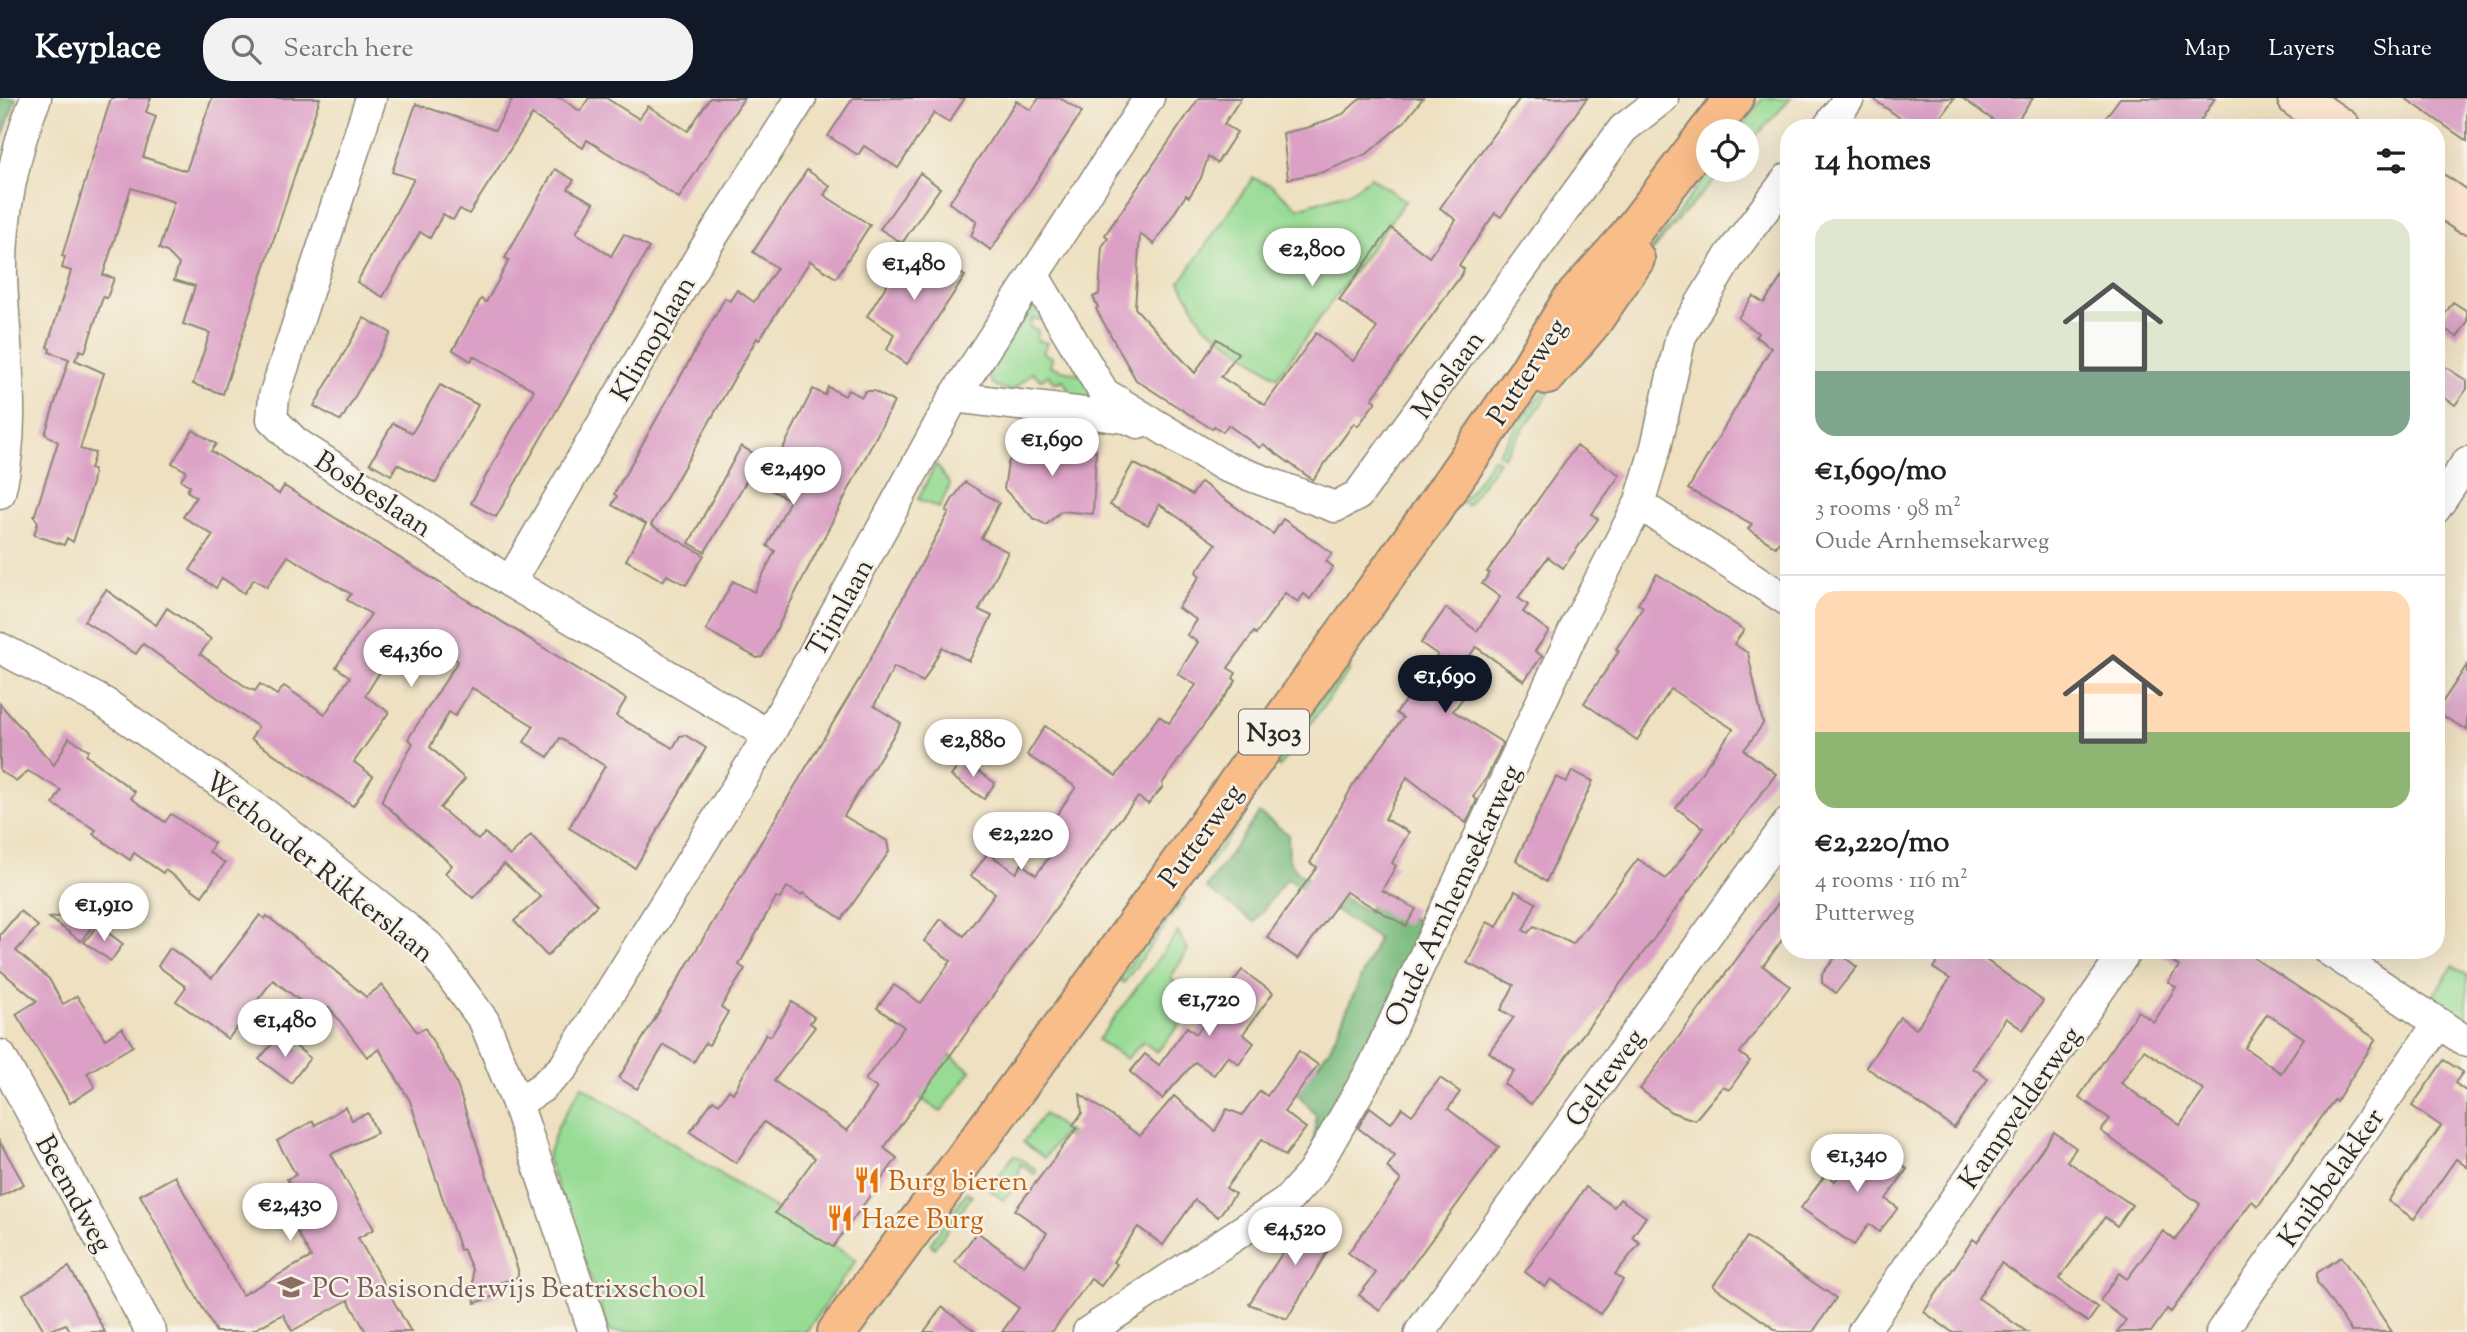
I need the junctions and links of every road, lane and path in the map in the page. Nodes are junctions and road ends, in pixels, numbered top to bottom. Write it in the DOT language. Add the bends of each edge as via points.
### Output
graph roads {
  1 [pos="36,98"];
  2 [pos="371,98"];
  3 [pos="800,98"];
  4 [pos="1149,98"];
  5 [pos="1664,98"];
  6 [pos="1734,98"];
  7 [pos="1754,98"];
  8 [pos="2297,98"];
  9 [pos="1718,119"];
  10 [pos="1738,119"];
  11 [pos="2327,119"];
  12 [pos="1696,148"];
  13 [pos="1696,176"];
  14 [pos="1780,189"];
  15 [pos="2445,199"];
  16 [pos="2467,214"];
  17 [pos="1,272"];
  18 [pos="1034,276"];
  19 [pos="954,397"];
  20 [pos="1174,437"];
  21 [pos="2467,462"];
  22 [pos="0,494"];
  23 [pos="2445,495"];
  24 [pos="1639,504"];
  25 [pos="510,582"];
  26 [pos="1780,596"];
  27 [pos="0,648"];
  28 [pos="769,735"];
  29 [pos="1780,833"];
  30 [pos="2121,959"];
  31 [pos="2342,959"];
  32 [pos="2439,1023"];
  33 [pos="2467,1042"];
  34 [pos="0,1055"];
  35 [pos="517,1103"];
  36 [pos="151,1332"];
  37 [pos="594,1332"];
  38 [pos="837,1332"];
  39 [pos="866,1332"];
  40 [pos="1088,1332"];
  41 [pos="1420,1332"];
  42 [pos="1863,1332"];
  43 [pos="2221,1332"];
  1 -- 17 [label="street" via="10,190"];
  2 -- 25 [label="street, Bosbeslaan" via="274,396 272,419 295,442"];
  3 -- 25 [label="street, Klimoplaan" via="702,253"];
  4 -- 18 [label="street, Tijmlaan"];
  5 -- 20 [label="street, Moslaan" via="1623,129 1358,495 1335,507 1224,466"];
  6 -- 9 [label="main road, Putterweg / N303"];
  7 -- 10 [label="main road"];
  8 -- 11 [label="street"];
  12 -- 38 [label="main road, Putterweg / N303" via="1624,242 1571,301 1528,372 1407,546"];
  13 -- 39 [label="main road, Putterweg / N303" via="1592,322 1541,383"];
  14 -- 24 [label="street, Oude Arnhemsekarweg" via="1730,255 1681,336"];
  15 -- 16 [label="street"];
  17 -- 22 [label="street" via="8,463"];
  18 -- 19 [label="street, Tijmlaan"];
  18 -- 20 [label="street, Moslaan" via="1104,393"];
  19 -- 20 [label="street, Moslaan" via="1126,418"];
  19 -- 28 [label="street, Tijmlaan"];
  21 -- 23 [label="street"];
  24 -- 26 [label="street"];
  24 -- 40 [label="street, Oude Arnhemsekarweg" via="1577,624 1373,1067 1312,1173 1286,1202"];
  25 -- 28 [label="street, Bosbeslaan"];
  27 -- 35 [label="street, Wethouder Rikkerslaan" via="105,702 265,814 429,946 484,1021"];
  28 -- 35 [label="street, Tijmlaan" via="564,1067"];
  29 -- 41 [label="street, Gelreweg"];
  30 -- 42 [label="street, Kampvelderweg"];
  31 -- 32 [label="street"];
  32 -- 33 [label="street"];
  32 -- 43 [label="street, Knibbelakker"];
  34 -- 36 [label="street, Beemdweg"];
  35 -- 37 [label="street, Wethouder Rikkerslaan"];
}
